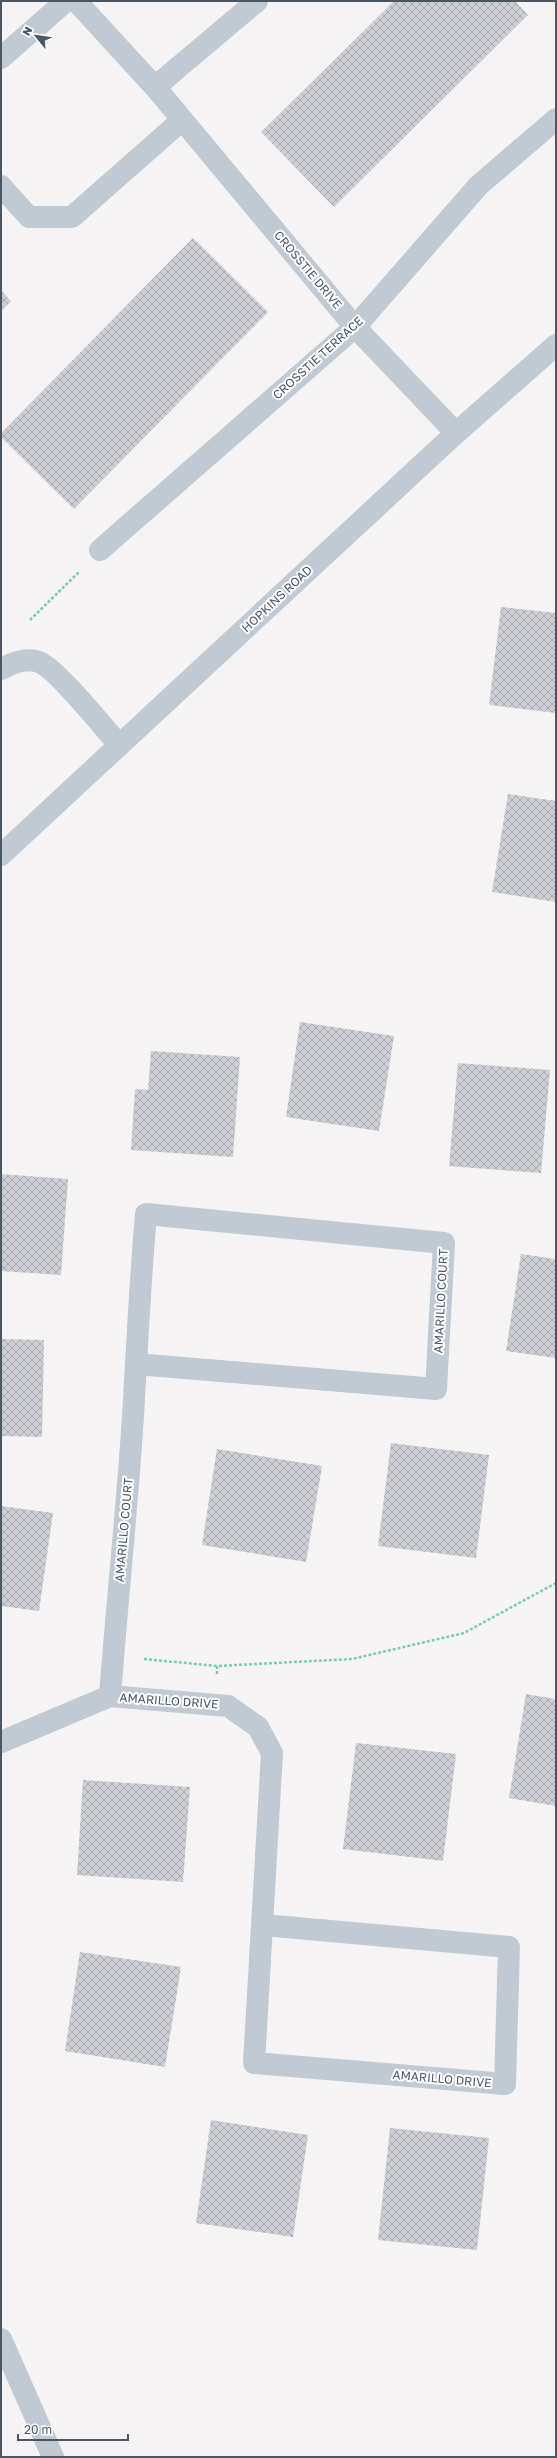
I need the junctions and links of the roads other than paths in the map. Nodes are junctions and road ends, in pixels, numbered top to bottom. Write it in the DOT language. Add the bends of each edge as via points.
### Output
graph roads {
  1 [pos="66,1"];
  2 [pos="76,1"];
  3 [pos="257,1"];
  4 [pos="1,58"];
  5 [pos="155,87"];
  6 [pos="556,119"];
  7 [pos="182,120"];
  8 [pos="1,186"];
  9 [pos="355,327"];
  10 [pos="556,345"];
  11 [pos="456,433"];
  12 [pos="100,550"];
  13 [pos="1,669"];
  14 [pos="119,745"];
  15 [pos="1,856"];
  16 [pos="136,1364"];
  17 [pos="110,1696"];
  18 [pos="1,1742"];
  19 [pos="263,1925"];
  20 [pos="1,2339"];
  21 [pos="53,2457"];
  1 -- 4 [label="street"];
  2 -- 5 [label="street, CROSSTIE DRIVE"];
  3 -- 5 [label="street"];
  5 -- 7 [label="street, CROSSTIE DRIVE"];
  6 -- 9 [label="street, CROSSTIE TERRACE" via="479,185"];
  7 -- 8 [label="street" via="72,217 29,217"];
  7 -- 9 [label="street, CROSSTIE DRIVE"];
  9 -- 11 [label="street, CROSSTIE DRIVE"];
  9 -- 12 [label="street, CROSSTIE TERRACE"];
  10 -- 11 [label="street, HOPKINS ROAD"];
  11 -- 14 [label="street, HOPKINS ROAD"];
  13 -- 14 [label="street" via="16,661 39,662 60,679"];
  14 -- 15 [label="street, HOPKINS ROAD"];
  16 -- 16 [label="street, AMARILLO COURT" via="146,1214 444,1243 436,1388"];
  16 -- 17 [label="street, AMARILLO COURT"];
  17 -- 18 [label="street, AMARILLO DRIVE"];
  17 -- 19 [label="street, AMARILLO DRIVE" via="228,1706 258,1727 272,1753"];
  19 -- 19 [label="street, AMARILLO DRIVE" via="509,1947 505,2084 254,2063"];
  20 -- 21 [label="street"];
}
